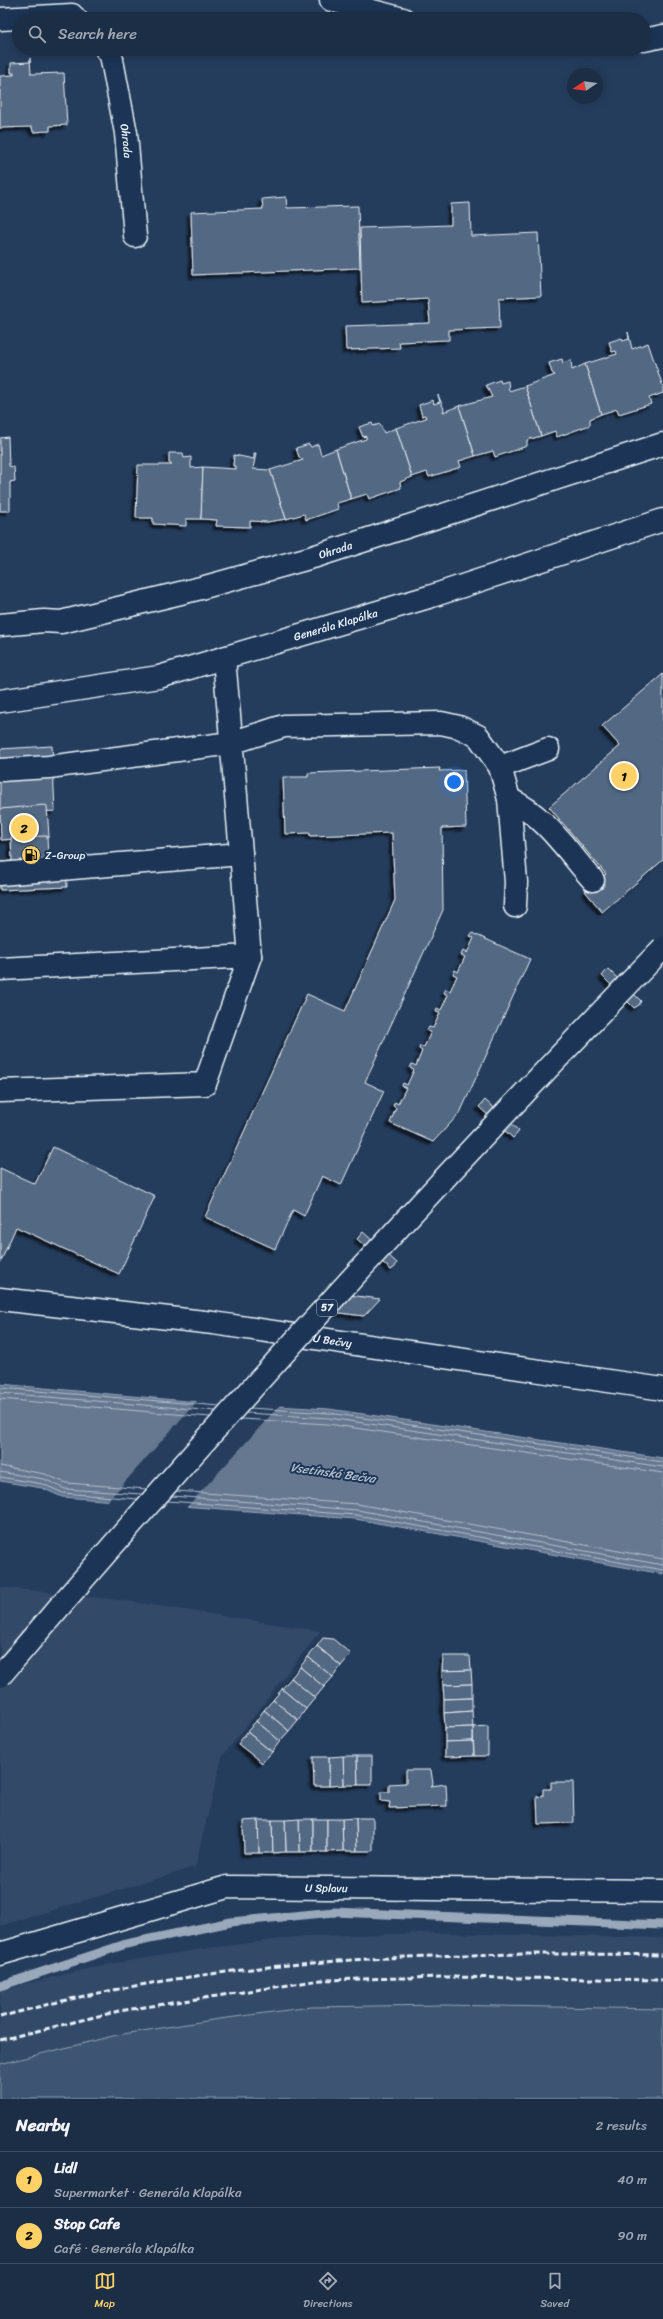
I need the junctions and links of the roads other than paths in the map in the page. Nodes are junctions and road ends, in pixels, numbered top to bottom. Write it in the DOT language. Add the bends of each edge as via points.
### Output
graph roads {
  1 [pos="331,0"];
  2 [pos="376,12"];
  3 [pos="12,18"];
  4 [pos="0,19"];
  5 [pos="663,36"];
  6 [pos="651,39"];
  7 [pos="111,56"];
  8 [pos="135,236"];
  9 [pos="663,444"];
  10 [pos="663,520"];
  11 [pos="0,625"];
  12 [pos="224,658"];
  13 [pos="0,701"];
  14 [pos="231,742"];
  15 [pos="548,749"];
  16 [pos="500,768"];
  17 [pos="0,770"];
  18 [pos="508,799"];
  19 [pos="241,854"];
  20 [pos="0,874"];
  21 [pos="593,880"];
  22 [pos="515,906"];
  23 [pos="663,948"];
  24 [pos="250,956"];
  25 [pos="0,969"];
  26 [pos="0,1091"];
  27 [pos="0,1299"];
  28 [pos="663,1389"];
  29 [pos="0,1676"];
  30 [pos="663,1891"];
  31 [pos="0,1954"];
  1 -- 2 [label="street"];
  3 -- 4 [label="street"];
  5 -- 6 [label="street"];
  7 -- 8 [label="street, Ohrada" via="126,133"];
  9 -- 11 [label="street, Ohrada" via="313,557 209,586 61,622"];
  10 -- 12 [label="street, Generála Klapálka" via="432,596"];
  12 -- 13 [label="street, Generála Klapálka" via="159,676"];
  12 -- 14 [label="street"];
  14 -- 16 [label="street" via="284,726 441,723 459,727 478,736"];
  14 -- 17 [label="street" via="49,767"];
  14 -- 19 [label="street"];
  15 -- 16 [label="street"];
  16 -- 18 [label="street"];
  18 -- 21 [label="street" via="525,806 536,816"];
  18 -- 22 [label="street" via="516,882"];
  19 -- 20 [label="street"];
  19 -- 24 [label="street"];
  23 -- 29 [label="street, 57, bridge" via="317,1318 92,1568"];
  24 -- 25 [label="street"];
  24 -- 26 [label="street" via="205,1084"];
  27 -- 28 [label="street, U Bečvy" via="213,1323"];
  30 -- 31 [label="street, U Splavu" via="227,1887"];
}
